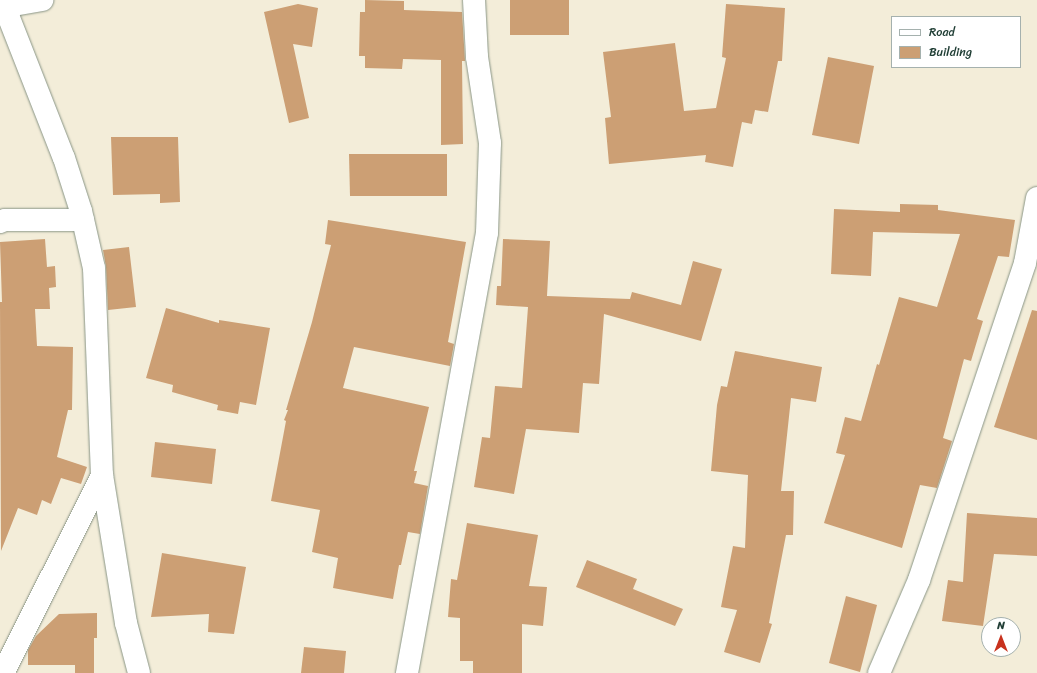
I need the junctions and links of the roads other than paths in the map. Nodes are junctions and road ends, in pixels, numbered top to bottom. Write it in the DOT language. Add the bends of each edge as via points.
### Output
graph roads {
  1 [pos="42,0"];
  2 [pos="474,0"];
  3 [pos="1,4"];
  4 [pos="1037,198"];
  5 [pos="83,220"];
  6 [pos="0,222"];
  7 [pos="102,475"];
  8 [pos="3,673"];
  9 [pos="139,673"];
  10 [pos="407,673"];
  11 [pos="879,673"];
  1 -- 3 [label="street"];
  2 -- 10 [label="street" via="477,57 490,143 487,233"];
  3 -- 5 [label="street" via="9,18 64,158"];
  4 -- 11 [label="street" via="1025,263 919,580"];
  5 -- 6 [label="street"];
  5 -- 7 [label="street" via="94,268"];
  7 -- 8 [label="street"];
  7 -- 9 [label="street" via="126,623"];
}
